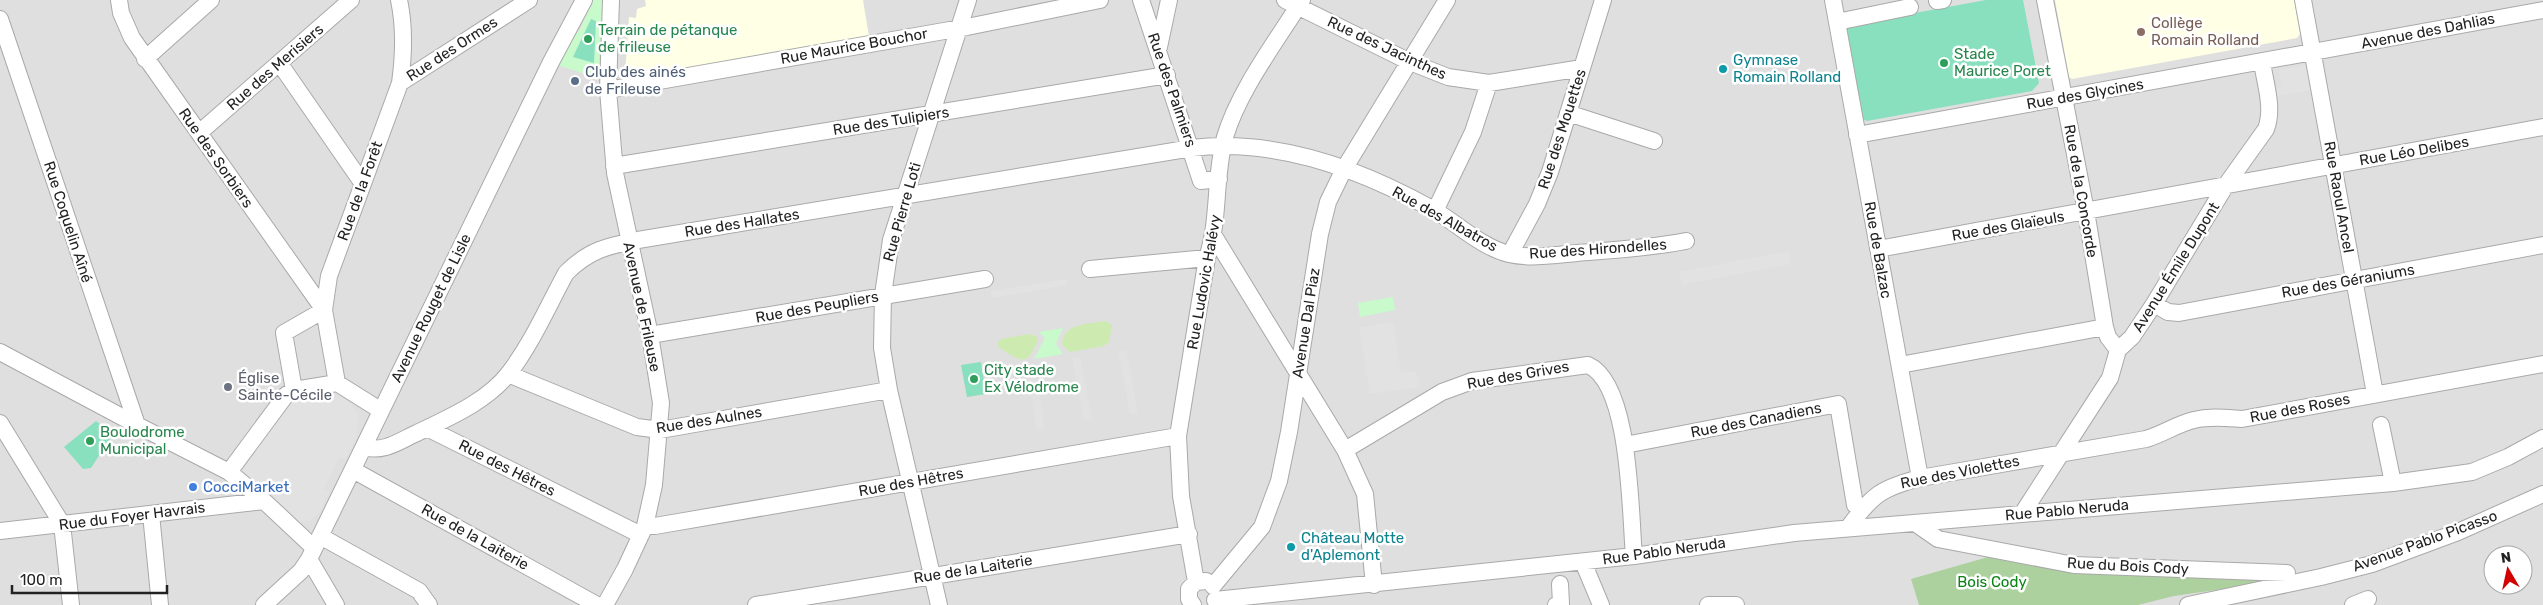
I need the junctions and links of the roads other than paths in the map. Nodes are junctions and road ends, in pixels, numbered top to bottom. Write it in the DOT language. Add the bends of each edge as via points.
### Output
graph roads {
  1 [pos="119,0"];
  2 [pos="211,0"];
  3 [pos="351,0"];
  4 [pos="399,0"];
  5 [pos="529,0"];
  6 [pos="584,0"];
  7 [pos="611,0"];
  8 [pos="968,0"];
  9 [pos="1100,0"];
  10 [pos="1141,0"];
  11 [pos="1169,0"];
  12 [pos="1447,0"];
  13 [pos="1603,0"];
  14 [pos="1832,0"];
  15 [pos="2045,0"];
  16 [pos="2303,0"];
  17 [pos="1295,2"];
  18 [pos="1910,7"];
  19 [pos="2543,10"];
  20 [pos="0,19"];
  21 [pos="1836,22"];
  22 [pos="959,28"];
  23 [pos="1158,49"];
  24 [pos="2312,53"];
  25 [pos="145,58"];
  26 [pos="1410,62"];
  27 [pos="2262,62"];
  28 [pos="280,64"];
  29 [pos="1582,68"];
  30 [pos="1167,75"];
  31 [pos="400,83"];
  32 [pos="1489,83"];
  33 [pos="608,90"];
  34 [pos="2064,98"];
  35 [pos="932,114"];
  36 [pos="1568,114"];
  37 [pos="2543,127"];
  38 [pos="199,133"];
  39 [pos="1857,135"];
  40 [pos="1654,140"];
  41 [pos="1224,145"];
  42 [pos="1199,147"];
  43 [pos="614,166"];
  44 [pos="2333,166"];
  45 [pos="1344,169"];
  46 [pos="1219,179"];
  47 [pos="363,184"];
  48 [pos="2226,185"];
  49 [pos="904,196"];
  50 [pos="1435,211"];
  51 [pos="2086,211"];
  52 [pos="1214,236"];
  53 [pos="1686,241"];
  54 [pos="628,242"];
  55 [pos="2543,245"];
  56 [pos="1878,249"];
  57 [pos="1510,254"];
  58 [pos="1207,258"];
  59 [pos="1090,269"];
  60 [pos="985,279"];
  61 [pos="2354,280"];
  62 [pos="882,295"];
  63 [pos="2154,304"];
  64 [pos="324,310"];
  65 [pos="2105,327"];
  66 [pos="650,335"];
  67 [pos="2118,350"];
  68 [pos="0,352"];
  69 [pos="2543,364"];
  70 [pos="1900,365"];
  71 [pos="1298,373"];
  72 [pos="508,374"];
  73 [pos="337,383"];
  74 [pos="294,390"];
  75 [pos="890,390"];
  76 [pos="2375,394"];
  77 [pos="380,410"];
  78 [pos="0,423"];
  79 [pos="136,425"];
  80 [pos="2382,425"];
  81 [pos="427,428"];
  82 [pos="660,430"];
  83 [pos="1178,436"];
  84 [pos="2543,438"];
  85 [pos="1625,445"];
  86 [pos="364,447"];
  87 [pos="1345,450"];
  88 [pos="2059,453"];
  89 [pos="353,470"];
  90 [pos="229,472"];
  91 [pos="1920,478"];
  92 [pos="912,482"];
  93 [pos="2393,483"];
  94 [pos="2543,494"];
  95 [pos="264,501"];
  96 [pos="1862,509"];
  97 [pos="151,514"];
  98 [pos="2022,514"];
  99 [pos="1916,523"];
  100 [pos="62,524"];
  101 [pos="1848,528"];
  102 [pos="643,530"];
  103 [pos="0,531"];
  104 [pos="1189,534"];
  105 [pos="314,547"];
  106 [pos="1634,556"];
  107 [pos="1583,562"];
  108 [pos="2287,573"];
  109 [pos="933,576"];
  110 [pos="1196,582"];
  111 [pos="1560,584"];
  112 [pos="1374,585"];
  113 [pos="1213,597"];
  114 [pos="2368,598"];
  115 [pos="1188,604"];
  116 [pos="71,605"];
  117 [pos="160,605"];
  118 [pos="264,605"];
  119 [pos="336,605"];
  120 [pos="429,605"];
  121 [pos="597,605"];
  122 [pos="605,605"];
  123 [pos="756,605"];
  124 [pos="939,605"];
  125 [pos="1556,605"];
  126 [pos="1601,605"];
  127 [pos="1708,605"];
  128 [pos="1736,605"];
  129 [pos="2188,605"];
  130 [pos="2352,605"];
  1 -- 25 [label="street, Rue des Sorbiers" via="132,38"];
  2 -- 25 [label="street"];
  3 -- 28 [label="street, Rue des Merisiers"];
  4 -- 31 [label="street, Rue de la Forêt" via="404,22"];
  5 -- 31 [label="street, Rue des Ormes"];
  6 -- 77 [label="street, Avenue Rouget de Lisle"];
  7 -- 33 [label="street, Avenue de Frileuse"];
  8 -- 22 [label="street, Rue Pierre Loti"];
  9 -- 22 [label="street, Rue Maurice Bouchor"];
  10 -- 23 [label="street, Rue des Palmiers"];
  11 -- 23 [label="street"];
  12 -- 26 [label="street, Avenue Dal Piaz"];
  13 -- 29 [label="street, Rue des Mouettes"];
  14 -- 21 [label="street, Rue de Balzac"];
  15 -- 34 [label="street, Rue de la Concorde"];
  16 -- 24 [label="street, Rue Raoul Ancel"];
  17 -- 26 [label="street, Rue des Jacinthes"];
  17 -- 41 [label="street, Rue Ludovic Halévy" via="1238,104"];
  18 -- 21 [label="street"];
  19 -- 24 [label="street, Avenue des Dahlias"];
  20 -- 79 [label="street, Rue Coquelin Aîné"];
  21 -- 39 [label="street, Rue de Balzac"];
  22 -- 33 [label="street, Rue Maurice Bouchor"];
  22 -- 35 [label="street, Rue Pierre Loti"];
  23 -- 30 [label="street, Rue des Palmiers"];
  24 -- 27 [label="street, Rue des Glycines"];
  24 -- 44 [label="street, Rue Raoul Ancel"];
  25 -- 38 [label="street, Rue des Sorbiers"];
  26 -- 32 [label="street, Rue des Jacinthes" via="1448,78"];
  26 -- 45 [label="street, Avenue Dal Piaz"];
  27 -- 34 [label="street, Rue des Glycines"];
  27 -- 48 [label="street, Avenue Émile Dupont" via="2269,120"];
  28 -- 38 [label="street, Rue des Merisiers"];
  28 -- 47 [label="street"];
  29 -- 32 [label="street, Rue des Jacinthes"];
  29 -- 36 [label="street, Rue des Mouettes"];
  30 -- 35 [label="street, Rue des Tulipiers"];
  30 -- 42 [label="street, Rue des Palmiers"];
  31 -- 47 [label="street, Rue de la Forêt"];
  32 -- 50 [label="street" via="1473,132"];
  33 -- 43 [label="street, Avenue de Frileuse"];
  34 -- 39 [label="street, Rue des Glycines"];
  34 -- 51 [label="street, Rue de la Concorde"];
  35 -- 43 [label="street, Rue des Tulipiers"];
  35 -- 49 [label="street, Rue Pierre Loti"];
  36 -- 40 [label="street"];
  36 -- 57 [label="street, Rue des Mouettes" via="1537,204"];
  37 -- 44 [label="street, Rue Léo Delibes"];
  38 -- 64 [label="street, Rue des Sorbiers"];
  39 -- 56 [label="street, Rue de Balzac"];
  41 -- 42 [label="street, Rue des Albatros"];
  41 -- 45 [label="street, Rue des Albatros" via="1310,157"];
  41 -- 46 [label="street, Rue Ludovic Halévy"];
  42 -- 46 [label="street, Rue des Palmiers" via="1201,181"];
  42 -- 49 [label="street, Rue des Hallates"];
  43 -- 54 [label="street, Avenue de Frileuse"];
  44 -- 48 [label="street, Rue Léo Delibes"];
  44 -- 61 [label="street, Rue Raoul Ancel"];
  45 -- 50 [label="street, Rue des Albatros" via="1397,190"];
  45 -- 71 [label="street, Avenue Dal Piaz" via="1328,202 1320,234"];
  46 -- 52 [label="street, Rue Ludovic Halévy"];
  47 -- 64 [label="street, Rue de la Forêt" via="329,276"];
  48 -- 51 [label="street, Rue des Glaïeuls"];
  48 -- 63 [label="street, Avenue Émile Dupont"];
  49 -- 54 [label="street, Rue des Hallates"];
  49 -- 62 [label="street, Rue Pierre Loti" via="891,240"];
  50 -- 57 [label="street, Rue des Albatros" via="1486,244"];
  51 -- 56 [label="street, Rue des Glaïeuls"];
  51 -- 65 [label="street, Rue de la Concorde"];
  52 -- 58 [label="street, Rue Ludovic Halévy"];
  52 -- 71 [label="street"];
  53 -- 57 [label="street, Rue des Hirondelles" via="1548,255"];
  54 -- 66 [label="street, Avenue de Frileuse"];
  54 -- 72 [label="street, Rue des Hallates" via="596,250 566,273"];
  55 -- 61 [label="street, Rue des Géraniums"];
  56 -- 70 [label="street, Rue de Balzac"];
  58 -- 59 [label="street"];
  58 -- 83 [label="street, Rue Ludovic Halévy"];
  60 -- 62 [label="street, Rue des Peupliers"];
  61 -- 63 [label="street, Rue des Géraniums" via="2179,313 2168,312"];
  61 -- 76 [label="street, Rue Raoul Ancel"];
  62 -- 66 [label="street, Rue des Peupliers"];
  62 -- 75 [label="street, Rue Pierre Loti" via="882,348"];
  63 -- 67 [label="street, Avenue Émile Dupont" via="2132,337"];
  64 -- 73 [label="street, Rue de la Forêt"];
  64 -- 74 [label="street" via="284,333"];
  65 -- 67 [label="street, Rue de la Concorde" via="2108,338"];
  65 -- 70 [label="street"];
  66 -- 82 [label="street, Avenue de Frileuse" via="661,403"];
  67 -- 88 [label="street, Avenue Émile Dupont" via="2110,378"];
  68 -- 79 [label="street"];
  69 -- 76 [label="street, Rue des Roses"];
  70 -- 91 [label="street, Rue de Balzac"];
  71 -- 87 [label="street"];
  71 -- 113 [label="street, Avenue Dal Piaz" via="1279,480 1262,527"];
  72 -- 81 [label="street, Rue des Hallates" via="470,404"];
  72 -- 82 [label="street, Rue des Aulnes" via="638,427"];
  73 -- 74 [label="street"];
  73 -- 77 [label="street"];
  74 -- 90 [label="street" via="286,395"];
  75 -- 82 [label="street, Rue des Aulnes"];
  75 -- 92 [label="street, Rue Pierre Loti"];
  76 -- 88 [label="street, Rue des Roses" via="2242,419 2210,417 2146,439"];
  77 -- 86 [label="street, Avenue Rouget de Lisle"];
  78 -- 100 [label="street"];
  79 -- 90 [label="street"];
  80 -- 93 [label="street"];
  81 -- 86 [label="street, Rue des Hallates" via="377,451"];
  81 -- 102 [label="street, Rue des Hêtres"];
  82 -- 102 [label="street, Avenue de Frileuse" via="654,485"];
  83 -- 92 [label="street, Rue des Hêtres"];
  83 -- 104 [label="street, Rue Ludovic Halévy" via="1182,496"];
  84 -- 93 [label="street, Rue Pablo Neruda" via="2472,472"];
  85 -- 87 [label="street, Rue des Grives" via="1621,416 1598,369 1588,364 1466,383 1442,392"];
  85 -- 96 [label="street, Rue des Canadiens" via="1838,404 1855,505"];
  85 -- 106 [label="street"];
  86 -- 89 [label="street, Avenue Rouget de Lisle"];
  87 -- 112 [label="street" via="1365,494"];
  88 -- 91 [label="street, Rue des Violettes"];
  88 -- 98 [label="street, Avenue Émile Dupont"];
  89 -- 105 [label="street, Avenue Rouget de Lisle"];
  89 -- 121 [label="street, Rue de la Laiterie"];
  90 -- 95 [label="street"];
  91 -- 96 [label="street, Rue des Violettes" via="1893,485 1874,496"];
  92 -- 102 [label="street, Rue des Hêtres"];
  92 -- 109 [label="street, Rue Pierre Loti"];
  93 -- 98 [label="street, Rue Pablo Neruda"];
  94 -- 129 [label="street, Avenue Pablo Picasso" via="2458,532 2372,564"];
  95 -- 97 [label="street, Rue du Foyer Havrais"];
  95 -- 105 [label="street"];
  96 -- 101 [label="street, Rue des Violettes"];
  97 -- 100 [label="street, Rue du Foyer Havrais"];
  97 -- 117 [label="street"];
  98 -- 99 [label="street, Rue Pablo Neruda"];
  99 -- 101 [label="street, Rue Pablo Neruda"];
  99 -- 108 [label="street, Rue du Bois Cody" via="1938,539 2074,565"];
  100 -- 103 [label="street, Rue du Foyer Havrais"];
  100 -- 116 [label="street"];
  101 -- 106 [label="street, Rue Pablo Neruda" via="1742,539"];
  102 -- 122 [label="street, Avenue de Frileuse"];
  104 -- 109 [label="street, Rue de la Laiterie"];
  104 -- 110 [label="street, Rue Ludovic Halévy"];
  105 -- 118 [label="street, Avenue Rouget de Lisle" via="302,570"];
  105 -- 119 [label="street"];
  105 -- 120 [label="street" via="419,591"];
  106 -- 107 [label="street, Rue Pablo Neruda"];
  107 -- 112 [label="street, Rue Pablo Neruda"];
  107 -- 126 [label="street, Rue Pablo Neruda"];
  109 -- 123 [label="street, Rue de la Laiterie"];
  109 -- 124 [label="street, Rue Pierre Loti"];
  110 -- 113 [label="street, Rue Pablo Neruda" via="1207,582"];
  110 -- 115 [label="street" via="1188,592"];
  111 -- 125 [label="street" via="1562,604"];
  112 -- 113 [label="street, Rue Pablo Neruda"];
  114 -- 130 [label="street"];
  127 -- 128 [label="street"];
}
